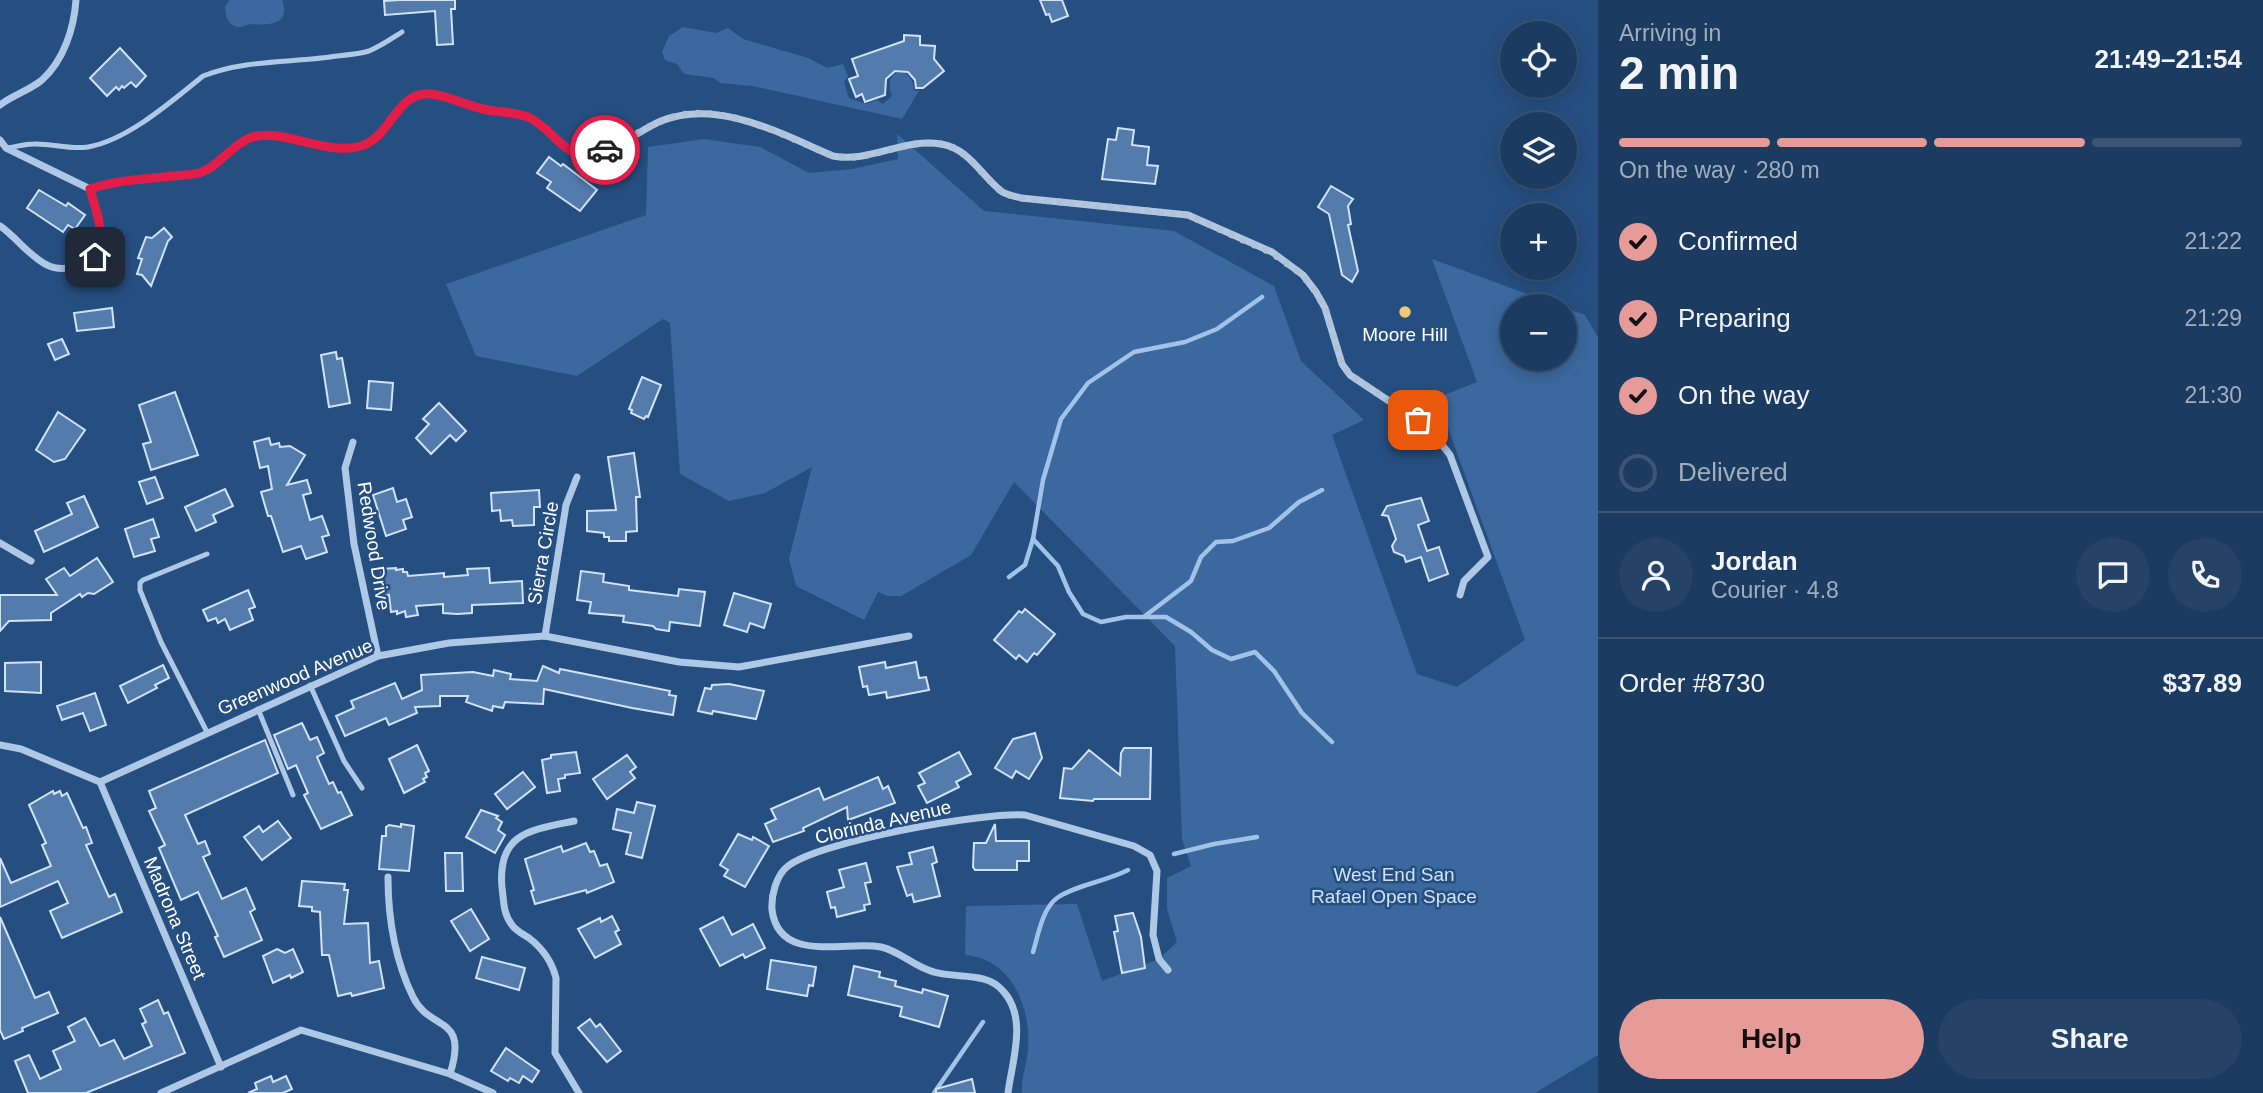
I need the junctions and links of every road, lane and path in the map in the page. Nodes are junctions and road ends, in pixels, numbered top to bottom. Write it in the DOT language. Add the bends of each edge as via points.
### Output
graph roads {
  1 [pos="76,0"];
  2 [pos="402,32"];
  3 [pos="0,105"];
  4 [pos="0,140"];
  5 [pos="3,149"];
  6 [pos="90,189"];
  7 [pos="0,226"];
  8 [pos="353,442"];
  9 [pos="577,477"];
  10 [pos="0,543"];
  11 [pos="207,554"];
  12 [pos="31,561"];
  13 [pos="1460,596"];
  14 [pos="545,636"];
  15 [pos="909,636"];
  16 [pos="378,656"];
  17 [pos="310,685"];
  18 [pos="258,709"];
  19 [pos="207,732"];
  20 [pos="0,745"];
  21 [pos="100,782"];
  22 [pos="362,788"];
  23 [pos="293,795"];
  24 [pos="574,821"];
  25 [pos="388,877"];
  26 [pos="1168,970"];
  27 [pos="221,1067"];
  28 [pos="450,1074"];
  29 [pos="161,1093"];
  30 [pos="493,1093"];
  31 [pos="579,1093"];
  32 [pos="1008,1093"];
  1 -- 3 [label="street" via="75,23 56,64 41,81"];
  2 -- 5 [label="lane" via="366,52 256,64 203,76 146,121 89,147 34,144"];
  4 -- 5 [label="street"];
  5 -- 6 [label="street"];
  6 -- 7 [label="street" via="102,245 95,257 82,265 66,269 47,265"];
  6 -- 13 [label="street" via="199,173 257,136 348,149 367,144 404,103 430,94 526,116 561,146 582,155 603,151 676,116 697,114 758,124 846,158 903,145 941,144 959,150 1003,193 1188,215 1272,253 1303,275 1325,308 1342,364 1350,375 1441,441 1488,557 1464,581"];
  8 -- 16 [label="street, Redwood Drive" via="345,468 354,544"];
  9 -- 14 [label="street, Sierra Circle" via="566,505"];
  10 -- 12 [label="street"];
  11 -- 19 [label="lane" via="143,580 140,590"];
  14 -- 15 [label="street, Greenwood Avenue" via="679,662 739,667"];
  14 -- 16 [label="street, Greenwood Avenue" via="449,643"];
  16 -- 17 [label="street, Greenwood Avenue"];
  17 -- 18 [label="street, Greenwood Avenue"];
  17 -- 22 [label="lane" via="344,761"];
  18 -- 19 [label="street, Greenwood Avenue"];
  18 -- 23 [label="lane"];
  19 -- 21 [label="street, Greenwood Avenue"];
  20 -- 21 [label="street" via="21,749"];
  21 -- 27 [label="street, Madrona Street"];
  24 -- 31 [label="street" via="522,835 503,857 501,873 505,914 553,968 555,1053"];
  25 -- 28 [label="street" via="388,911 412,995 422,1010 445,1024 456,1043"];
  26 -- 32 [label="street, Clorinda Avenue" via="1159,959 1153,935 1157,871 1150,855 1134,846 1025,815 964,819 861,839 811,855 780,874 772,911 778,926 798,943 881,947 935,973 992,980 1005,992 1013,1006 1017,1038"];
  27 -- 28 [label="street" via="302,1030"];
  27 -- 29 [label="street"];
  28 -- 30 [label="street"];
}
